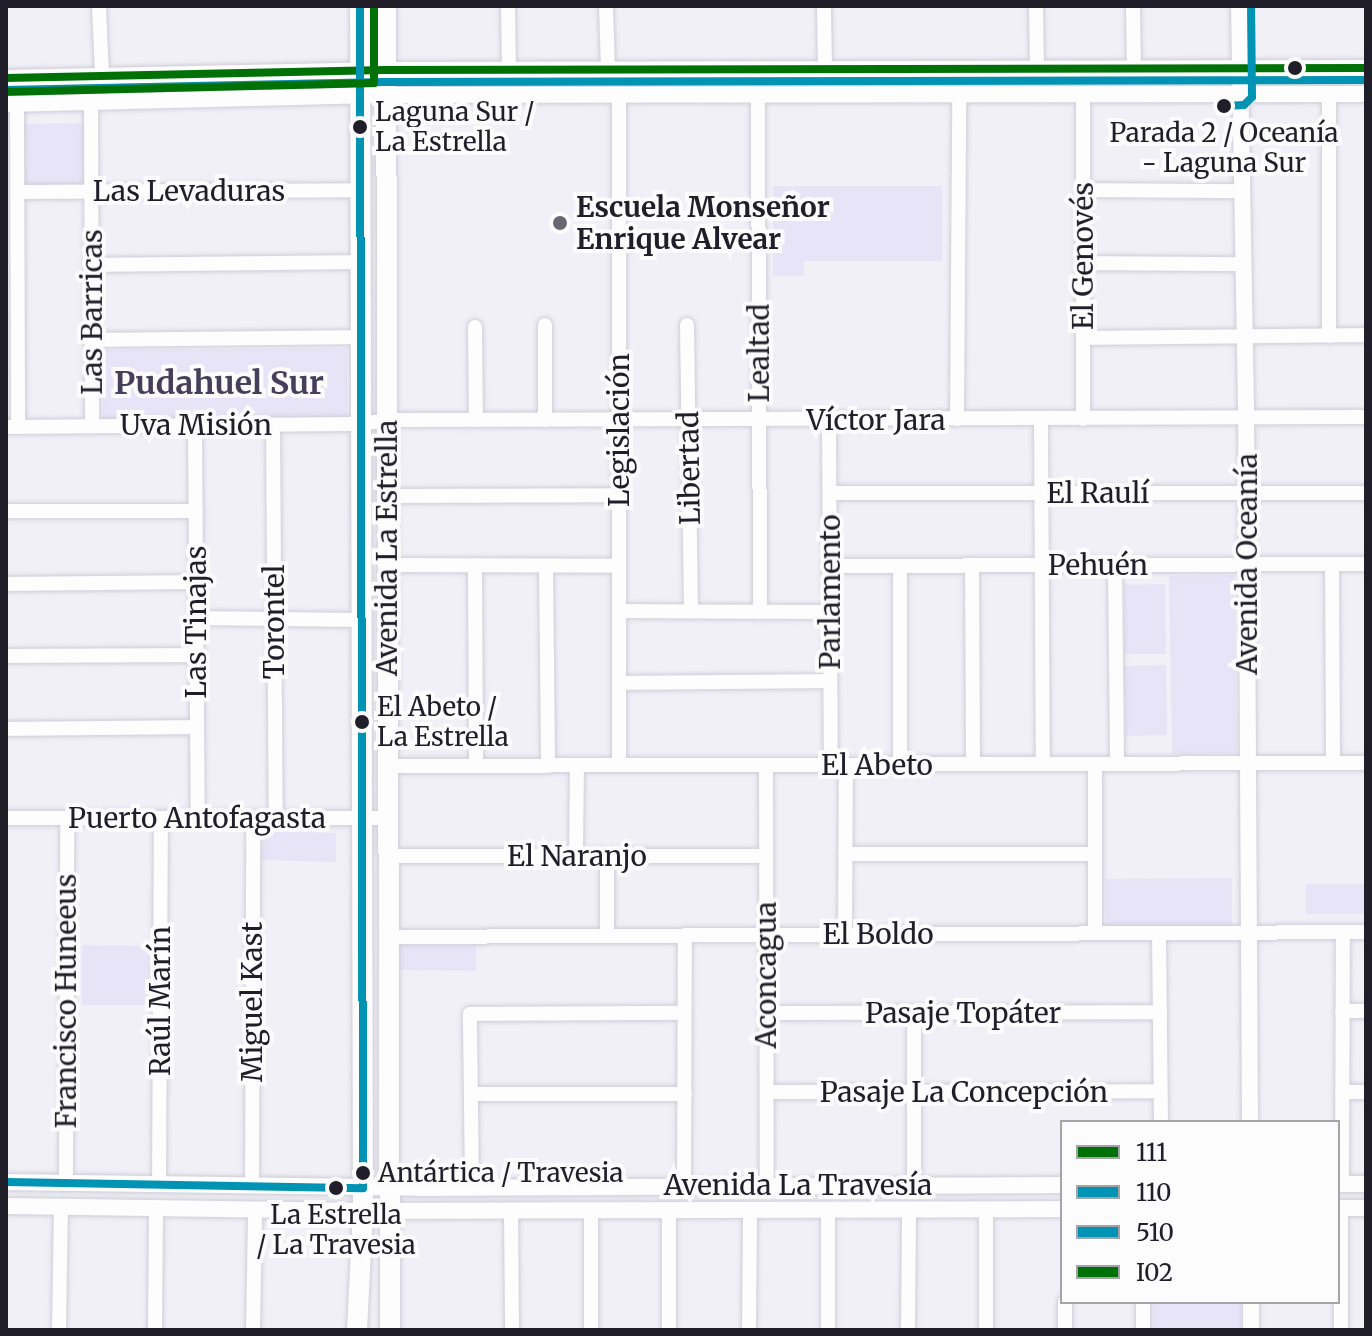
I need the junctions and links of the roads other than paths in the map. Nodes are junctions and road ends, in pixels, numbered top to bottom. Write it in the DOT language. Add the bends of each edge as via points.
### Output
graph roads {
  1 [pos="99,6"];
  2 [pos="360,6"];
  3 [pos="386,6"];
  4 [pos="508,6"];
  5 [pos="606,6"];
  6 [pos="824,6"];
  7 [pos="1036,6"];
  8 [pos="1133,6"];
  9 [pos="1239,6"];
  10 [pos="825,68"];
  11 [pos="1037,68"];
  12 [pos="1134,68"];
  13 [pos="1240,68"];
  14 [pos="1366,68"];
  15 [pos="509,69"];
  16 [pos="608,69"];
  17 [pos="385,70"];
  18 [pos="360,71"];
  19 [pos="102,76"];
  20 [pos="6,78"];
  21 [pos="619,94"];
  22 [pos="758,94"];
  23 [pos="959,94"];
  24 [pos="1083,94"];
  25 [pos="1240,94"];
  26 [pos="1329,94"];
  27 [pos="1366,94"];
  28 [pos="360,95"];
  29 [pos="386,95"];
  30 [pos="91,101"];
  31 [pos="122,101"];
  32 [pos="12,103"];
  33 [pos="360,190"];
  34 [pos="1083,190"];
  35 [pos="1242,191"];
  36 [pos="18,192"];
  37 [pos="92,192"];
  38 [pos="360,262"];
  39 [pos="1083,263"];
  40 [pos="1243,264"];
  41 [pos="92,265"];
  42 [pos="545,325"];
  43 [pos="687,325"];
  44 [pos="475,327"];
  45 [pos="1366,335"];
  46 [pos="1329,336"];
  47 [pos="360,337"];
  48 [pos="1245,337"];
  49 [pos="1083,338"];
  50 [pos="92,340"];
  51 [pos="1366,417"];
  52 [pos="957,419"];
  53 [pos="1041,419"];
  54 [pos="1083,419"];
  55 [pos="1246,419"];
  56 [pos="386,420"];
  57 [pos="476,420"];
  58 [pos="545,420"];
  59 [pos="619,420"];
  60 [pos="688,420"];
  61 [pos="759,420"];
  62 [pos="829,420"];
  63 [pos="361,423"];
  64 [pos="273,425"];
  65 [pos="92,426"];
  66 [pos="195,426"];
  67 [pos="12,427"];
  68 [pos="1041,492"];
  69 [pos="830,493"];
  70 [pos="1247,493"];
  71 [pos="1366,493"];
  72 [pos="619,495"];
  73 [pos="386,496"];
  74 [pos="6,511"];
  75 [pos="196,511"];
  76 [pos="1332,564"];
  77 [pos="1366,564"];
  78 [pos="387,565"];
  79 [pos="475,565"];
  80 [pos="1042,565"];
  81 [pos="1115,565"];
  82 [pos="546,566"];
  83 [pos="619,566"];
  84 [pos="830,566"];
  85 [pos="900,566"];
  86 [pos="972,566"];
  87 [pos="1247,566"];
  88 [pos="196,582"];
  89 [pos="6,584"];
  90 [pos="619,611"];
  91 [pos="691,611"];
  92 [pos="760,612"];
  93 [pos="830,612"];
  94 [pos="196,618"];
  95 [pos="274,619"];
  96 [pos="361,620"];
  97 [pos="197,655"];
  98 [pos="6,656"];
  99 [pos="830,681"];
  100 [pos="619,683"];
  101 [pos="197,727"];
  102 [pos="6,729"];
  103 [pos="1333,763"];
  104 [pos="1366,763"];
  105 [pos="973,764"];
  106 [pos="1043,764"];
  107 [pos="1095,764"];
  108 [pos="1117,764"];
  109 [pos="1248,764"];
  110 [pos="577,765"];
  111 [pos="619,765"];
  112 [pos="766,765"];
  113 [pos="838,765"];
  114 [pos="900,765"];
  115 [pos="388,766"];
  116 [pos="476,766"];
  117 [pos="548,766"];
  118 [pos="6,818"];
  119 [pos="67,818"];
  120 [pos="161,818"];
  121 [pos="198,818"];
  122 [pos="253,818"];
  123 [pos="276,818"];
  124 [pos="362,818"];
  125 [pos="389,818"];
  126 [pos="845,854"];
  127 [pos="1095,854"];
  128 [pos="389,856"];
  129 [pos="576,856"];
  130 [pos="607,856"];
  131 [pos="766,856"];
  132 [pos="1343,932"];
  133 [pos="1366,932"];
  134 [pos="1095,933"];
  135 [pos="1159,933"];
  136 [pos="1249,933"];
  137 [pos="685,935"];
  138 [pos="766,935"];
  139 [pos="845,935"];
  140 [pos="607,936"];
  141 [pos="389,937"];
  142 [pos="1342,1011"];
  143 [pos="1366,1011"];
  144 [pos="1160,1012"];
  145 [pos="684,1013"];
  146 [pos="766,1013"];
  147 [pos="914,1013"];
  148 [pos="1160,1091"];
  149 [pos="767,1092"];
  150 [pos="914,1092"];
  151 [pos="1342,1092"];
  152 [pos="1366,1092"];
  153 [pos="471,1094"];
  154 [pos="685,1094"];
  155 [pos="1161,1120"];
  156 [pos="1250,1120"];
  157 [pos="6,1182"];
  158 [pos="66,1183"];
  159 [pos="767,1184"];
  160 [pos="1340,1184"];
  161 [pos="1366,1184"];
  162 [pos="159,1185"];
  163 [pos="684,1185"];
  164 [pos="914,1185"];
  165 [pos="1060,1185"];
  166 [pos="252,1186"];
  167 [pos="363,1188"];
  168 [pos="391,1188"];
  169 [pos="472,1188"];
  170 [pos="6,1206"];
  171 [pos="61,1206"];
  172 [pos="1340,1208"];
  173 [pos="1366,1208"];
  174 [pos="156,1209"];
  175 [pos="1060,1209"];
  176 [pos="255,1210"];
  177 [pos="750,1210"];
  178 [pos="828,1210"];
  179 [pos="909,1210"];
  180 [pos="986,1210"];
  181 [pos="363,1211"];
  182 [pos="391,1211"];
  183 [pos="511,1211"];
  184 [pos="591,1211"];
  185 [pos="669,1211"];
  186 [pos="1340,1269"];
  187 [pos="1065,1304"];
  188 [pos="1143,1304"];
  189 [pos="1251,1304"];
  190 [pos="59,1330"];
  191 [pos="155,1330"];
  192 [pos="253,1330"];
  193 [pos="357,1330"];
  194 [pos="390,1330"];
  195 [pos="512,1330"];
  196 [pos="591,1330"];
  197 [pos="669,1330"];
  198 [pos="749,1330"];
  199 [pos="828,1330"];
  200 [pos="908,1330"];
  201 [pos="986,1330"];
  202 [pos="1065,1330"];
  203 [pos="1143,1330"];
  204 [pos="1251,1330"];
  205 [pos="1341,1330"];
  1 -- 19 [label="street"];
  2 -- 18 [label="main road, Avenida La Estrella"];
  3 -- 17 [label="main road, Avenida La Estrella"];
  4 -- 15 [label="street"];
  5 -- 16 [label="street"];
  6 -- 10 [label="street"];
  7 -- 11 [label="street"];
  8 -- 12 [label="street"];
  9 -- 13 [label="street, Avenida Oceanía"];
  10 -- 11 [label="street"];
  10 -- 16 [label="street"];
  11 -- 12 [label="street"];
  12 -- 13 [label="street"];
  13 -- 14 [label="street"];
  13 -- 25 [label="street, Avenida Oceanía"];
  15 -- 16 [label="street"];
  15 -- 17 [label="street"];
  17 -- 18 [label="street"];
  17 -- 29 [label="main road, Avenida La Estrella"];
  18 -- 19 [label="street"];
  18 -- 28 [label="main road, Avenida La Estrella"];
  19 -- 20 [label="street"];
  19 -- 31 [label="street"];
  21 -- 22 [label="street"];
  21 -- 29 [label="street"];
  21 -- 59 [label="street, Legislación"];
  22 -- 23 [label="street"];
  22 -- 61 [label="street, Lealtad"];
  23 -- 24 [label="street"];
  23 -- 52 [label="street"];
  24 -- 25 [label="street"];
  24 -- 34 [label="street, El Genovés"];
  25 -- 26 [label="street"];
  25 -- 35 [label="street, Avenida Oceanía"];
  26 -- 27 [label="street"];
  26 -- 46 [label="street"];
  28 -- 29 [label="street"];
  28 -- 31 [label="street"];
  28 -- 33 [label="main road, Avenida La Estrella"];
  29 -- 56 [label="main road, Avenida La Estrella"];
  30 -- 31 [label="street"];
  30 -- 32 [label="street"];
  30 -- 37 [label="street, Las Barricas"];
  32 -- 36 [label="street"];
  33 -- 37 [label="street, Las Levaduras"];
  33 -- 38 [label="main road, Avenida La Estrella"];
  34 -- 35 [label="street"];
  34 -- 39 [label="street, El Genovés"];
  35 -- 40 [label="street, Avenida Oceanía"];
  36 -- 37 [label="street, Las Levaduras"];
  36 -- 67 [label="street"];
  37 -- 41 [label="street, Las Barricas"];
  38 -- 41 [label="street"];
  38 -- 47 [label="main road, Avenida La Estrella"];
  39 -- 40 [label="street"];
  39 -- 49 [label="street, El Genovés"];
  40 -- 48 [label="street, Avenida Oceanía"];
  41 -- 50 [label="street, Las Barricas"];
  42 -- 58 [label="street"];
  43 -- 60 [label="street, Libertad"];
  44 -- 57 [label="street"];
  45 -- 46 [label="street"];
  46 -- 48 [label="street"];
  47 -- 50 [label="street"];
  47 -- 63 [label="main road, Avenida La Estrella"];
  48 -- 49 [label="street"];
  48 -- 55 [label="street, Avenida Oceanía"];
  49 -- 54 [label="street, El Genovés"];
  50 -- 65 [label="street, Las Barricas"];
  51 -- 55 [label="street, Víctor Jara"];
  52 -- 53 [label="street, Víctor Jara"];
  52 -- 62 [label="street, Víctor Jara"];
  53 -- 54 [label="street, Víctor Jara"];
  53 -- 68 [label="street"];
  54 -- 55 [label="street, Víctor Jara"];
  55 -- 70 [label="street, Avenida Oceanía"];
  56 -- 57 [label="street, Víctor Jara"];
  56 -- 63 [label="street, Uva Misión"];
  56 -- 73 [label="main road, Avenida La Estrella"];
  57 -- 58 [label="street, Víctor Jara"];
  58 -- 59 [label="street, Víctor Jara"];
  59 -- 60 [label="street, Víctor Jara"];
  59 -- 72 [label="street, Legislación"];
  60 -- 61 [label="street, Víctor Jara"];
  60 -- 91 [label="street, Libertad"];
  61 -- 62 [label="street, Víctor Jara"];
  61 -- 92 [label="street, Lealtad"];
  62 -- 69 [label="street, Parlamento"];
  63 -- 64 [label="street, Uva Misión"];
  63 -- 96 [label="main road, Avenida La Estrella"];
  64 -- 66 [label="street, Uva Misión"];
  64 -- 95 [label="street, Torontel"];
  65 -- 66 [label="street, Uva Misión"];
  65 -- 67 [label="street, Uva Misión"];
  66 -- 75 [label="street, Las Tinajas"];
  68 -- 69 [label="street, El Raulí"];
  68 -- 70 [label="street, El Raulí"];
  68 -- 80 [label="street"];
  69 -- 84 [label="street, Parlamento"];
  70 -- 71 [label="street, El Raulí"];
  70 -- 87 [label="street, Avenida Oceanía"];
  72 -- 73 [label="street"];
  72 -- 83 [label="street, Legislación"];
  73 -- 78 [label="main road, Avenida La Estrella"];
  74 -- 75 [label="street"];
  75 -- 88 [label="street, Las Tinajas"];
  76 -- 77 [label="street, Pehuén"];
  76 -- 87 [label="street, Pehuén"];
  76 -- 103 [label="street"];
  78 -- 79 [label="street"];
  78 -- 115 [label="main road, Avenida La Estrella"];
  79 -- 82 [label="street"];
  79 -- 116 [label="street"];
  80 -- 81 [label="street, Pehuén"];
  80 -- 86 [label="street, Pehuén"];
  80 -- 106 [label="street"];
  81 -- 87 [label="street, Pehuén"];
  81 -- 108 [label="street"];
  82 -- 83 [label="street"];
  82 -- 117 [label="street"];
  83 -- 90 [label="street, Legislación"];
  84 -- 85 [label="street, Pehuén"];
  84 -- 93 [label="street, Parlamento"];
  85 -- 86 [label="street, Pehuén"];
  85 -- 114 [label="street"];
  86 -- 105 [label="street"];
  87 -- 109 [label="street, Avenida Oceanía"];
  88 -- 89 [label="street"];
  88 -- 94 [label="street, Las Tinajas"];
  90 -- 91 [label="street"];
  90 -- 100 [label="street, Legislación"];
  91 -- 92 [label="street"];
  92 -- 93 [label="street"];
  93 -- 99 [label="street, Parlamento"];
  94 -- 95 [label="street"];
  94 -- 97 [label="street, Las Tinajas"];
  95 -- 96 [label="street"];
  95 -- 123 [label="street, Torontel"];
  96 -- 124 [label="main road, Avenida La Estrella"];
  97 -- 98 [label="street"];
  97 -- 101 [label="street, Las Tinajas"];
  99 -- 100 [label="street"];
  99 -- 113 [label="street, Parlamento"];
  100 -- 111 [label="street, Legislación"];
  101 -- 102 [label="street"];
  101 -- 121 [label="street, Las Tinajas"];
  103 -- 104 [label="street, El Abeto"];
  103 -- 109 [label="street, El Abeto"];
  105 -- 106 [label="street, El Abeto"];
  105 -- 114 [label="street, El Abeto"];
  106 -- 107 [label="street, El Abeto"];
  107 -- 108 [label="street, El Abeto"];
  107 -- 127 [label="street"];
  108 -- 109 [label="street, El Abeto"];
  109 -- 136 [label="street, Avenida Oceanía"];
  110 -- 111 [label="street, El Abeto"];
  110 -- 117 [label="street, El Abeto"];
  110 -- 129 [label="street"];
  111 -- 112 [label="street, El Abeto"];
  112 -- 113 [label="street, El Abeto"];
  112 -- 131 [label="street, Aconcagua"];
  113 -- 114 [label="street, El Abeto"];
  113 -- 126 [label="street, Parlamento"];
  115 -- 116 [label="street, El Abeto"];
  115 -- 125 [label="main road, Avenida La Estrella"];
  116 -- 117 [label="street, El Abeto"];
  118 -- 119 [label="street, Puerto Antofagasta"];
  119 -- 120 [label="street, Puerto Antofagasta"];
  119 -- 158 [label="street, Francisco Huneeus"];
  120 -- 121 [label="street, Puerto Antofagasta"];
  120 -- 162 [label="street, Raúl Marín"];
  121 -- 122 [label="street, Puerto Antofagasta"];
  122 -- 123 [label="street, Puerto Antofagasta"];
  122 -- 166 [label="street, Miguel Kast"];
  123 -- 124 [label="street, Puerto Antofagasta"];
  124 -- 125 [label="street, Puerto Antofagasta"];
  124 -- 167 [label="main road, Avenida La Estrella"];
  125 -- 128 [label="main road, Avenida La Estrella"];
  126 -- 127 [label="street"];
  126 -- 139 [label="street, Parlamento"];
  127 -- 134 [label="street"];
  128 -- 129 [label="street, El Naranjo"];
  128 -- 141 [label="main road, Avenida La Estrella"];
  129 -- 130 [label="street, El Naranjo"];
  130 -- 131 [label="street, El Naranjo"];
  130 -- 140 [label="street"];
  131 -- 138 [label="street, Aconcagua"];
  132 -- 133 [label="street, El Boldo"];
  132 -- 136 [label="street, El Boldo"];
  132 -- 142 [label="street"];
  134 -- 135 [label="street, El Boldo"];
  134 -- 139 [label="street, El Boldo"];
  135 -- 136 [label="street, El Boldo"];
  135 -- 144 [label="street"];
  136 -- 156 [label="street, Avenida Oceanía"];
  137 -- 138 [label="street, El Boldo"];
  137 -- 140 [label="street, El Boldo"];
  137 -- 145 [label="street"];
  138 -- 139 [label="street, El Boldo"];
  138 -- 146 [label="street, Aconcagua"];
  140 -- 141 [label="street, El Boldo"];
  141 -- 168 [label="main road, Avenida La Estrella"];
  142 -- 143 [label="street"];
  142 -- 151 [label="street"];
  144 -- 147 [label="street, Pasaje Topáter"];
  144 -- 148 [label="street"];
  145 -- 153 [label="street" via="470,1014"];
  145 -- 154 [label="street"];
  146 -- 147 [label="street, Pasaje Topáter"];
  146 -- 149 [label="street, Aconcagua"];
  147 -- 150 [label="street"];
  148 -- 150 [label="street, Pasaje La Concepción"];
  148 -- 155 [label="street"];
  149 -- 150 [label="street, Pasaje La Concepción"];
  149 -- 159 [label="street, Aconcagua"];
  150 -- 164 [label="street"];
  151 -- 152 [label="street"];
  151 -- 160 [label="street"];
  153 -- 154 [label="street"];
  153 -- 169 [label="street"];
  154 -- 163 [label="street"];
  157 -- 158 [label="street, Avenida La Travesía"];
  158 -- 162 [label="street, Avenida La Travesía"];
  159 -- 163 [label="street, Avenida La Travesía"];
  159 -- 164 [label="street, Avenida La Travesía"];
  160 -- 161 [label="street"];
  162 -- 166 [label="street, Avenida La Travesía"];
  163 -- 169 [label="street, Avenida La Travesía"];
  164 -- 165 [label="street, Avenida La Travesía"];
  166 -- 167 [label="street, Avenida La Travesía"];
  167 -- 168 [label="street, Avenida La Travesía"];
  167 -- 181 [label="main road, Avenida La Estrella"];
  168 -- 169 [label="street, Avenida La Travesía"];
  168 -- 182 [label="main road, Avenida La Estrella"];
  170 -- 171 [label="street, Avenida La Travesía"];
  171 -- 174 [label="street, Avenida La Travesía"];
  171 -- 190 [label="street"];
  172 -- 173 [label="street"];
  174 -- 176 [label="street, Avenida La Travesía"];
  174 -- 191 [label="street"];
  175 -- 180 [label="street, Avenida La Travesía"];
  176 -- 181 [label="street, Avenida La Travesía"];
  176 -- 192 [label="street"];
  177 -- 178 [label="street, Avenida La Travesía"];
  177 -- 185 [label="street, Avenida La Travesía"];
  177 -- 198 [label="street"];
  178 -- 179 [label="street, Avenida La Travesía"];
  178 -- 199 [label="street"];
  179 -- 180 [label="street, Avenida La Travesía"];
  179 -- 200 [label="street"];
  180 -- 201 [label="street"];
  181 -- 182 [label="street, Avenida La Travesía"];
  181 -- 193 [label="main road, Avenida La Estrella"];
  182 -- 183 [label="street, Avenida La Travesía"];
  182 -- 194 [label="main road, Avenida La Estrella"];
  183 -- 184 [label="street, Avenida La Travesía"];
  183 -- 195 [label="street"];
  184 -- 185 [label="street, Avenida La Travesía"];
  184 -- 196 [label="street"];
  185 -- 197 [label="street"];
  186 -- 205 [label="street"];
  187 -- 202 [label="street"];
  188 -- 203 [label="street"];
  189 -- 204 [label="street"];
}
